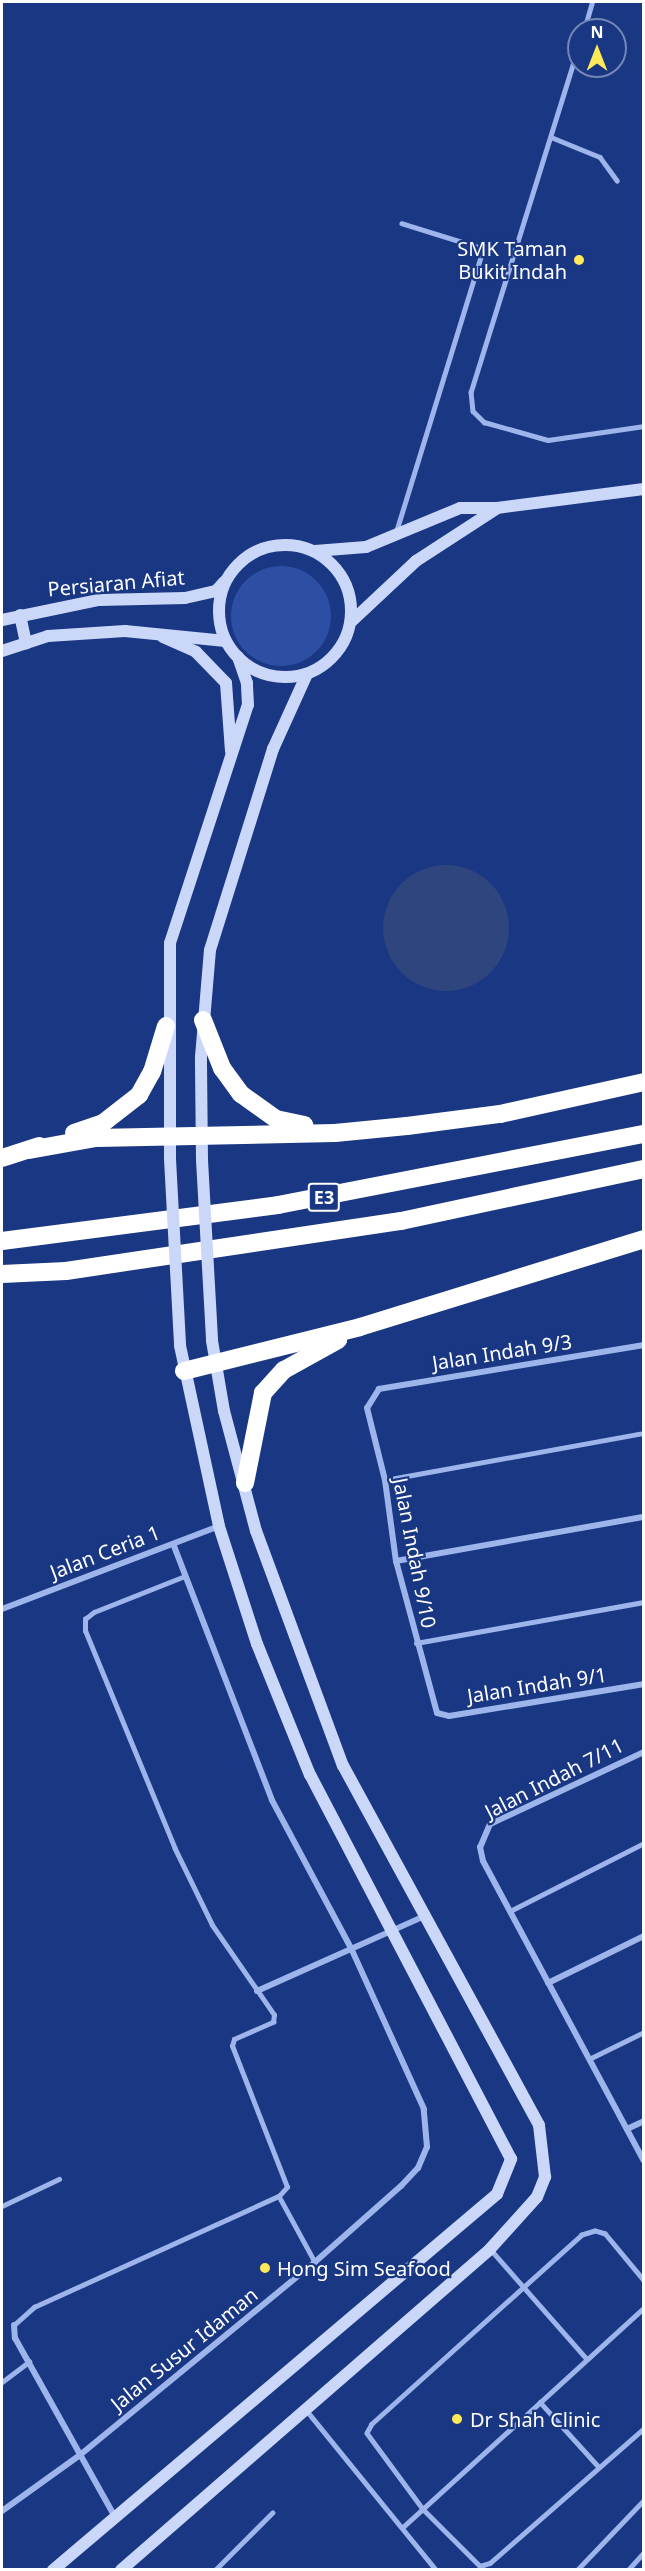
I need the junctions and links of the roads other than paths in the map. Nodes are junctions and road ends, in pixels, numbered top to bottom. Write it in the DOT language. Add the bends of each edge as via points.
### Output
graph roads {
  1 [pos="592,2"];
  2 [pos="587,18"];
  3 [pos="569,78"];
  4 [pos="551,137"];
  5 [pos="617,180"];
  6 [pos="402,224"];
  7 [pos="644,426"];
  8 [pos="644,489"];
  9 [pos="497,508"];
  10 [pos="396,532"];
  11 [pos="315,551"];
  12 [pos="228,576"];
  13 [pos="20,615"];
  14 [pos="2,620"];
  15 [pos="351,621"];
  16 [pos="154,633"];
  17 [pos="226,640"];
  18 [pos="26,643"];
  19 [pos="2,651"];
  20 [pos="238,657"];
  21 [pos="307,674"];
  22 [pos="231,767"];
  23 [pos="203,1020"];
  24 [pos="166,1026"];
  25 [pos="644,1082"];
  26 [pos="201,1133"];
  27 [pos="335,1133"];
  28 [pos="644,1134"];
  29 [pos="170,1135"];
  30 [pos="29,1150"];
  31 [pos="2,1158"];
  32 [pos="644,1169"];
  33 [pos="644,1239"];
  34 [pos="2,1241"];
  35 [pos="2,1274"];
  36 [pos="360,1327"];
  37 [pos="644,1345"];
  38 [pos="214,1364"];
  39 [pos="184,1371"];
  40 [pos="369,1398"];
  41 [pos="644,1433"];
  42 [pos="385,1480"];
  43 [pos="245,1483"];
  44 [pos="644,1517"];
  45 [pos="219,1526"];
  46 [pos="173,1544"];
  47 [pos="396,1561"];
  48 [pos="185,1576"];
  49 [pos="644,1602"];
  50 [pos="2,1609"];
  51 [pos="416,1643"];
  52 [pos="644,1684"];
  53 [pos="437,1713"];
  54 [pos="644,1752"];
  55 [pos="644,1843"];
  56 [pos="510,1911"];
  57 [pos="425,1916"];
  58 [pos="393,1932"];
  59 [pos="644,1936"];
  60 [pos="352,1950"];
  61 [pos="549,1983"];
  62 [pos="257,1991"];
  63 [pos="644,2032"];
  64 [pos="589,2059"];
  65 [pos="644,2121"];
  66 [pos="627,2129"];
  67 [pos="644,2161"];
  68 [pos="59,2179"];
  69 [pos="279,2196"];
  70 [pos="2,2206"];
  71 [pos="490,2249"];
  72 [pos="315,2262"];
  73 [pos="644,2281"];
  74 [pos="524,2289"];
  75 [pos="644,2308"];
  76 [pos="14,2325"];
  77 [pos="587,2360"];
  78 [pos="29,2362"];
  79 [pos="2,2382"];
  80 [pos="540,2402"];
  81 [pos="303,2407"];
  82 [pos="644,2428"];
  83 [pos="80,2455"];
  84 [pos="599,2467"];
  85 [pos="644,2500"];
  86 [pos="423,2509"];
  87 [pos="2,2511"];
  88 [pos="272,2513"];
  89 [pos="115,2517"];
  90 [pos="403,2527"];
  91 [pos="644,2552"];
  92 [pos="53,2570"];
  93 [pos="121,2570"];
  94 [pos="215,2570"];
  95 [pos="436,2570"];
  96 [pos="577,2570"];
  97 [pos="628,2570"];
  1 -- 2 [label="lane"];
  3 -- 4 [label="lane"];
  4 -- 5 [label="lane" via="600,157"];
  4 -- 7 [label="lane" via="471,392 473,411 484,422 548,440"];
  6 -- 10 [label="lane" via="483,249"];
  8 -- 9 [label="main road"];
  9 -- 10 [label="main road" via="460,508"];
  9 -- 15 [label="main road" via="416,561"];
  10 -- 11 [label="main road" via="366,547"];
  11 -- 12 [label="main road" via="296,546 267,548 241,561"];
  11 -- 15 [label="main road" via="345,580"];
  12 -- 13 [label="main road, Persiaran Afiat" via="216,591 184,598 99,600"];
  12 -- 17 [label="main road" via="220,597 219,619"];
  13 -- 14 [label="main road, Persiaran Afiat"];
  13 -- 18 [label="main road"];
  15 -- 21 [label="main road" via="336,654"];
  16 -- 17 [label="main road"];
  16 -- 18 [label="main road" via="48,636"];
  16 -- 22 [label="main road" via="196,652 226,684"];
  17 -- 20 [label="main road"];
  18 -- 19 [label="main road"];
  20 -- 21 [label="main road" via="270,676"];
  20 -- 22 [label="main road" via="247,684 248,705"];
  21 -- 23 [label="main road" via="273,749 226,887 210,950"];
  22 -- 24 [label="main road" via="190,873 170,942"];
  23 -- 26 [label="main road"];
  23 -- 27 [label="highway" via="222,1068 241,1094 276,1119"];
  24 -- 29 [label="main road"];
  24 -- 30 [label="highway" via="152,1072 139,1095 103,1123"];
  25 -- 27 [label="highway" via="500,1114"];
  26 -- 27 [label="highway"];
  26 -- 29 [label="highway"];
  26 -- 38 [label="main road, bridge"];
  28 -- 34 [label="highway, E3" via="278,1205"];
  29 -- 30 [label="highway" via="96,1138"];
  29 -- 39 [label="main road, bridge"];
  30 -- 31 [label="highway"];
  32 -- 35 [label="highway, E3" via="400,1221 66,1271"];
  33 -- 36 [label="highway"];
  36 -- 38 [label="highway"];
  36 -- 43 [label="highway" via="284,1370 263,1393"];
  37 -- 40 [label="street, Jalan Indah 9/3" via="379,1389"];
  38 -- 39 [label="highway"];
  38 -- 43 [label="main road"];
  39 -- 45 [label="main road"];
  40 -- 42 [label="street, Jalan Indah 9/10" via="366,1408"];
  41 -- 42 [label="lane"];
  42 -- 47 [label="street, Jalan Indah 9/10"];
  43 -- 57 [label="main road" via="260,1541 343,1766"];
  44 -- 47 [label="street"];
  45 -- 46 [label="street, Jalan Ceria 1"];
  45 -- 58 [label="main road" via="257,1644 310,1775"];
  46 -- 48 [label="street, Jalan Susur Idaman"];
  46 -- 50 [label="street, Jalan Ceria 1"];
  47 -- 51 [label="street, Jalan Indah 9/10"];
  48 -- 60 [label="street, Jalan Susur Idaman" via="272,1800"];
  48 -- 62 [label="lane" via="94,1612 85,1619 85,1631 175,1849 212,1924"];
  49 -- 51 [label="lane"];
  51 -- 53 [label="street, Jalan Indah 9/10"];
  52 -- 53 [label="street, Jalan Indah 9/1" via="449,1716"];
  54 -- 56 [label="street, Jalan Indah 7/11" via="496,1821 481,1836 483,1861"];
  55 -- 56 [label="lane"];
  56 -- 61 [label="street"];
  57 -- 58 [label="street"];
  57 -- 71 [label="main road" via="539,2125 546,2157 537,2197"];
  58 -- 60 [label="street"];
  58 -- 89 [label="main road" via="503,2140 511,2159 508,2174 497,2194"];
  59 -- 61 [label="street"];
  60 -- 62 [label="street"];
  60 -- 72 [label="street, Jalan Susur Idaman" via="424,2109 427,2147 418,2168 401,2186"];
  61 -- 64 [label="street"];
  62 -- 69 [label="lane" via="273,2022 234,2039 232,2046 286,2175 287,2187"];
  63 -- 64 [label="lane"];
  64 -- 66 [label="street"];
  65 -- 66 [label="street"];
  66 -- 67 [label="street"];
  68 -- 70 [label="lane"];
  69 -- 72 [label="lane"];
  69 -- 76 [label="lane" via="34,2307"];
  71 -- 74 [label="lane"];
  71 -- 81 [label="main road"];
  72 -- 83 [label="street, Jalan Susur Idaman"];
  73 -- 74 [label="lane" via="605,2234 595,2231 582,2235"];
  74 -- 77 [label="lane"];
  74 -- 86 [label="lane" via="369,2428 370,2443"];
  75 -- 77 [label="lane"];
  76 -- 78 [label="street"];
  77 -- 80 [label="lane"];
  78 -- 79 [label="lane"];
  78 -- 83 [label="street"];
  80 -- 84 [label="lane"];
  80 -- 86 [label="lane"];
  81 -- 90 [label="lane"];
  81 -- 93 [label="main road"];
  82 -- 84 [label="lane"];
  83 -- 87 [label="street, Jalan Susur Idaman"];
  83 -- 89 [label="street"];
  84 -- 86 [label="lane" via="485,2566 471,2562"];
  85 -- 96 [label="lane"];
  86 -- 90 [label="lane"];
  88 -- 94 [label="lane"];
  89 -- 92 [label="main road"];
  90 -- 95 [label="lane"];
  91 -- 97 [label="lane"];
}
